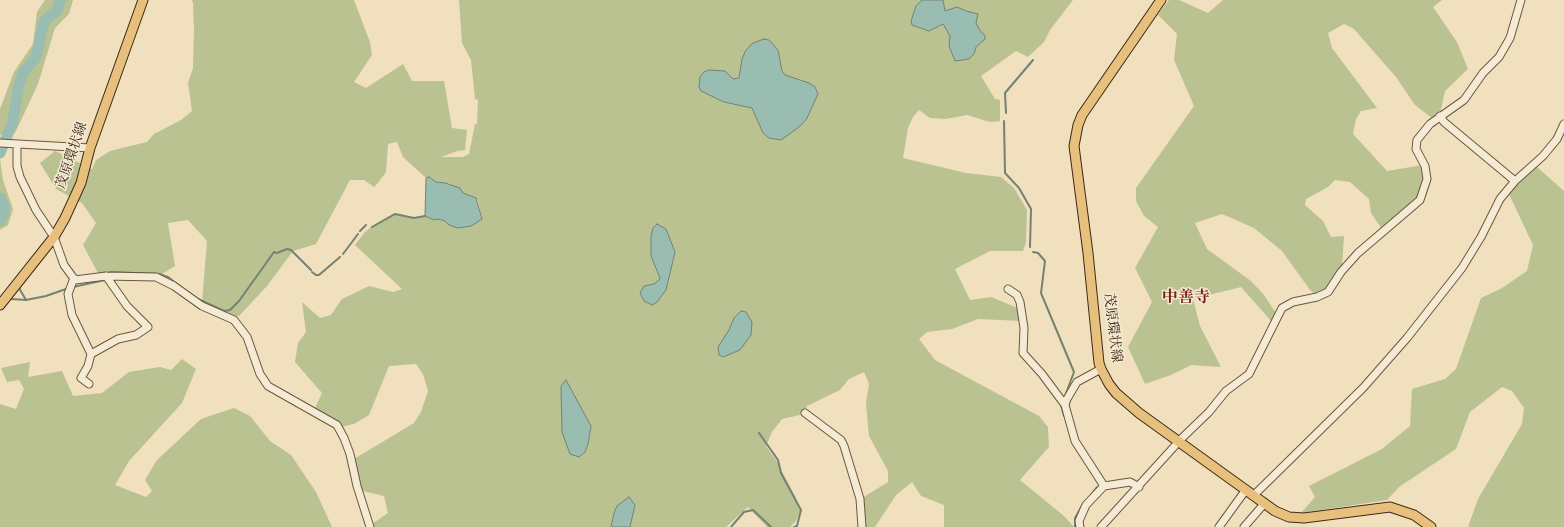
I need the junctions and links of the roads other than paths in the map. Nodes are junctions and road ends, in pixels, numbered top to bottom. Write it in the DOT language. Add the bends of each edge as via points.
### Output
graph roads {
  1 [pos="143,0"];
  2 [pos="1161,0"];
  3 [pos="1521,0"];
  4 [pos="1440,116"];
  5 [pos="1564,124"];
  6 [pos="0,143"];
  7 [pos="15,144"];
  8 [pos="90,148"];
  9 [pos="1515,181"];
  10 [pos="54,237"];
  11 [pos="106,276"];
  12 [pos="74,278"];
  13 [pos="1008,289"];
  14 [pos="0,305"];
  15 [pos="91,354"];
  16 [pos="1101,369"];
  17 [pos="89,384"];
  18 [pos="1065,405"];
  19 [pos="805,413"];
  20 [pos="1180,442"];
  21 [pos="1104,486"];
  22 [pos="1139,487"];
  23 [pos="1245,491"];
  24 [pos="1253,496"];
  25 [pos="1264,504"];
  26 [pos="370,527"];
  27 [pos="862,527"];
  28 [pos="1080,527"];
  29 [pos="1101,527"];
  30 [pos="1219,527"];
  31 [pos="1244,527"];
  32 [pos="1431,527"];
  1 -- 8 [label="main road, 茂原環状線"];
  2 -- 16 [label="main road, 茂原環状線" via="1082,115 1074,146"];
  3 -- 4 [label="street" via="1510,38 1499,57 1483,73 1464,100"];
  4 -- 9 [label="street"];
  4 -- 20 [label="street" via="1417,140 1416,149 1425,166 1427,179 1420,200 1358,253 1328,292 1293,302 1282,308 1249,374 1226,391"];
  5 -- 9 [label="street" via="1557,139 1543,156"];
  6 -- 7 [label="street"];
  7 -- 8 [label="street"];
  7 -- 10 [label="street" via="20,177 36,210"];
  8 -- 10 [label="main road, 茂原環状線" via="81,184"];
  9 -- 24 [label="street" via="1500,199 1462,268 1408,338 1363,388"];
  10 -- 12 [label="street" via="64,265"];
  10 -- 14 [label="main road, 茂原環状線"];
  11 -- 12 [label="street" via="82,280"];
  11 -- 15 [label="street" via="127,306 148,327 136,335 118,338"];
  11 -- 26 [label="street" via="156,277 202,306 234,320 247,337 260,374 268,386 337,425 350,454"];
  12 -- 15 [label="street" via="68,294 72,315"];
  13 -- 18 [label="street" via="1017,295 1020,302 1024,328 1022,351"];
  15 -- 17 [label="street" via="81,378"];
  16 -- 18 [label="street" via="1077,382"];
  16 -- 20 [label="main road, 茂原環状線" via="1116,393"];
  18 -- 21 [label="street" via="1076,441"];
  19 -- 27 [label="street" via="841,440 844,446 860,499"];
  20 -- 22 [label="street"];
  20 -- 23 [label="main road, 茂原環状線"];
  21 -- 22 [label="street" via="1130,482"];
  21 -- 28 [label="street" via="1086,505 1079,521"];
  22 -- 29 [label="street"];
  23 -- 24 [label="main road, 茂原環状線"];
  23 -- 30 [label="street"];
  24 -- 25 [label="main road, 茂原環状線"];
  25 -- 31 [label="street"];
  25 -- 32 [label="main road, 茂原環状線" via="1275,512 1289,517 1304,518 1390,507 1414,515"];
}
